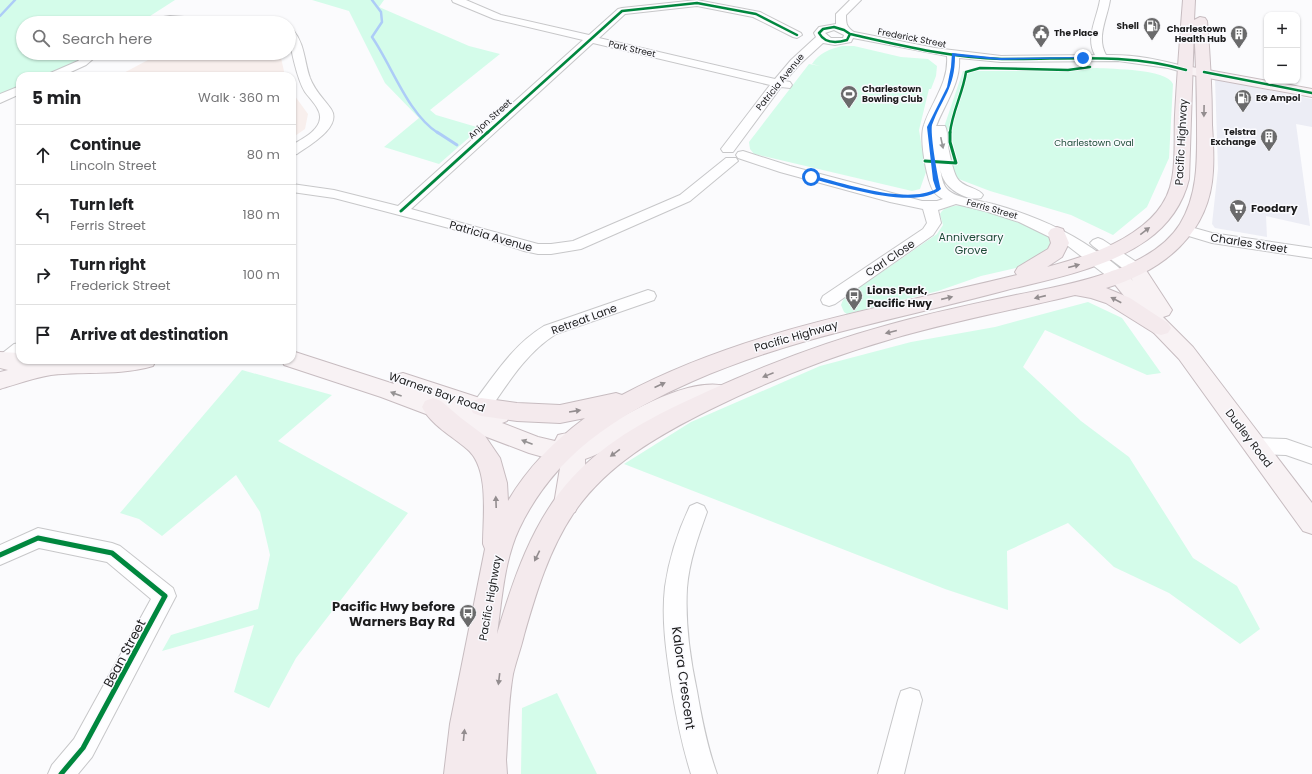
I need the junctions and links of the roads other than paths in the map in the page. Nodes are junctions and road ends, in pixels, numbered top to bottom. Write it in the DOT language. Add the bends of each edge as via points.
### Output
graph roads {
  1 [pos="457,0"];
  2 [pos="845,0"];
  3 [pos="856,0"];
  4 [pos="1105,0"];
  5 [pos="1189,0"];
  6 [pos="1199,0"];
  7 [pos="797,35"];
  8 [pos="847,35"];
  9 [pos="825,36"];
  10 [pos="590,39"];
  11 [pos="296,42"];
  12 [pos="954,57"];
  13 [pos="86,60"];
  14 [pos="1098,60"];
  15 [pos="1186,70"];
  16 [pos="61,72"];
  17 [pos="1204,72"];
  18 [pos="782,84"];
  19 [pos="16,92"];
  20 [pos="1312,93"];
  21 [pos="0,99"];
  22 [pos="940,104"];
  23 [pos="296,148"];
  24 [pos="733,156"];
  25 [pos="296,189"];
  26 [pos="939,189"];
  27 [pos="868,192"];
  28 [pos="956,199"];
  29 [pos="930,206"];
  30 [pos="401,211"];
  31 [pos="1187,230"];
  32 [pos="1057,233"];
  33 [pos="1312,253"];
  34 [pos="1105,255"];
  35 [pos="1127,272"];
  36 [pos="1009,283"];
  37 [pos="1069,291"];
  38 [pos="648,296"];
  39 [pos="829,300"];
  40 [pos="1161,328"];
  41 [pos="296,345"];
  42 [pos="1186,354"];
  43 [pos="13,358"];
  44 [pos="296,360"];
  45 [pos="118,364"];
  46 [pos="0,381"];
  47 [pos="722,394"];
  48 [pos="635,398"];
  49 [pos="433,407"];
  50 [pos="481,407"];
  51 [pos="1255,446"];
  52 [pos="567,449"];
  53 [pos="1312,456"];
  54 [pos="566,504"];
  55 [pos="696,512"];
  56 [pos="1312,523"];
  57 [pos="0,555"];
  58 [pos="496,555"];
  59 [pos="910,700"];
  60 [pos="61,774"];
  61 [pos="460,774"];
  62 [pos="491,774"];
  63 [pos="704,774"];
  64 [pos="891,774"];
  1 -- 10 [label="street, Park Street" via="498,17"];
  2 -- 9 [label="street" via="832,13"];
  3 -- 8 [label="street" via="841,14 840,19"];
  4 -- 14 [label="street" via="1095,36"];
  5 -- 15 [label="highway, Pacific Highway"];
  6 -- 17 [label="highway, Pacific Highway"];
  7 -- 10 [label="street, Anjon Street" via="756,14 697,3 622,11"];
  8 -- 9 [label="street, Patricia Avenue" via="841,42"];
  8 -- 12 [label="street, Frederick Street" via="923,56"];
  9 -- 18 [label="street, Patricia Avenue"];
  10 -- 18 [label="street, Park Street"];
  10 -- 30 [label="street, Anjon Street"];
  11 -- 23 [label="street" via="304,79 326,111 327,117 318,133"];
  12 -- 14 [label="street, Frederick Street" via="1022,65"];
  12 -- 22 [label="street, Ferris Street" via="949,87"];
  13 -- 16 [label="street"];
  14 -- 15 [label="street, Frederick Street" via="1170,72"];
  15 -- 17 [label="main road, Frederick Street"];
  34 -- 15 [label="highway, Pacific Highway, one-way" via="1131,242 1156,223 1173,202 1179,189"];
  17 -- 20 [label="main road, Frederick Street"];
  17 -- 31 [label="highway, Pacific Highway, one-way" via="1205,171 1199,203"];
  18 -- 24 [label="street, Patricia Avenue"];
  19 -- 21 [label="street"];
  22 -- 26 [label="street, Ferris Street" via="929,127"];
  22 -- 34 [label="street, Ferris Street, one-way" via="941,144 950,178 957,186 972,194 1032,209 1081,233"];
  24 -- 27 [label="street"];
  24 -- 30 [label="street, Patricia Avenue" via="685,198 576,245 561,248 538,249 524,246"];
  25 -- 30 [label="street, Patricia Avenue" via="334,194"];
  26 -- 27 [label="street" via="930,195 919,197"];
  26 -- 28 [label="street, Ferris Street"];
  27 -- 29 [label="street"];
  28 -- 29 [label="street" via="938,206"];
  28 -- 32 [label="street, Ferris Street" via="1017,216"];
  29 -- 39 [label="street, Carl Close" via="934,223 928,232"];
  31 -- 33 [label="street, Charles Street" via="1212,238"];
  31 -- 35 [label="highway, Pacific Highway" via="1178,241"];
  32 -- 34 [label="street, Ferris Street"];
  32 -- 36 [label="highway" via="1060,243 1055,253"];
  34 -- 35 [label="street, Ferris Street"];
  36 -- 34 [label="highway, Pacific Highway, one-way" via="1085,263"];
  35 -- 37 [label="highway, Pacific Highway"];
  35 -- 40 [label="main road, Dudley Road"];
  35 -- 42 [label="main road, Dudley Road" via="1172,325"];
  48 -- 36 [label="highway, Pacific Highway, one-way" via="715,362 783,338"];
  40 -- 37 [label="highway, one-way" via="1104,294 1089,290"];
  37 -- 47 [label="highway, Pacific Highway, one-way" via="886,333 804,360"];
  38 -- 50 [label="street, Retreat Lane" via="541,335 532,342"];
  40 -- 42 [label="main road, Dudley Road"];
  41 -- 50 [label="main road, Warners Bay Road"];
  42 -- 51 [label="main road, Dudley Road"];
  43 -- 46 [label="main road" via="14,365 10,373"];
  49 -- 44 [label="main road, Warners Bay Road, one-way"];
  45 -- 46 [label="main road" via="51,367"];
  47 -- 52 [label="main road" via="688,396 639,418 591,447"];
  47 -- 54 [label="highway, Pacific Highway, one-way" via="660,423 613,454 582,484"];
  50 -- 48 [label="highway, one-way" via="560,414"];
  48 -- 52 [label="highway, Pacific Highway" via="597,421"];
  52 -- 49 [label="main road, Warners Bay Road, one-way" via="536,446"];
  58 -- 49 [label="highway, one-way" via="495,483 488,458 476,443"];
  50 -- 52 [label="main road, Warners Bay Road"];
  51 -- 53 [label="street" via="1286,447"];
  51 -- 56 [label="main road, Dudley Road"];
  52 -- 54 [label="main road" via="574,461"];
  52 -- 58 [label="highway, Pacific Highway" via="525,494"];
  54 -- 62 [label="highway, Pacific Highway, one-way" via="535,559 499,674 490,760"];
  55 -- 63 [label="street, Kalora Crescent" via="683,549 676,588 676,623 679,660 694,744"];
  57 -- 60 [label="street, Bean Street" via="38,538 112,553 165,596 83,748"];
  61 -- 58 [label="highway, Pacific Highway, one-way" via="465,718"];
  59 -- 64 [label="street"];
}
